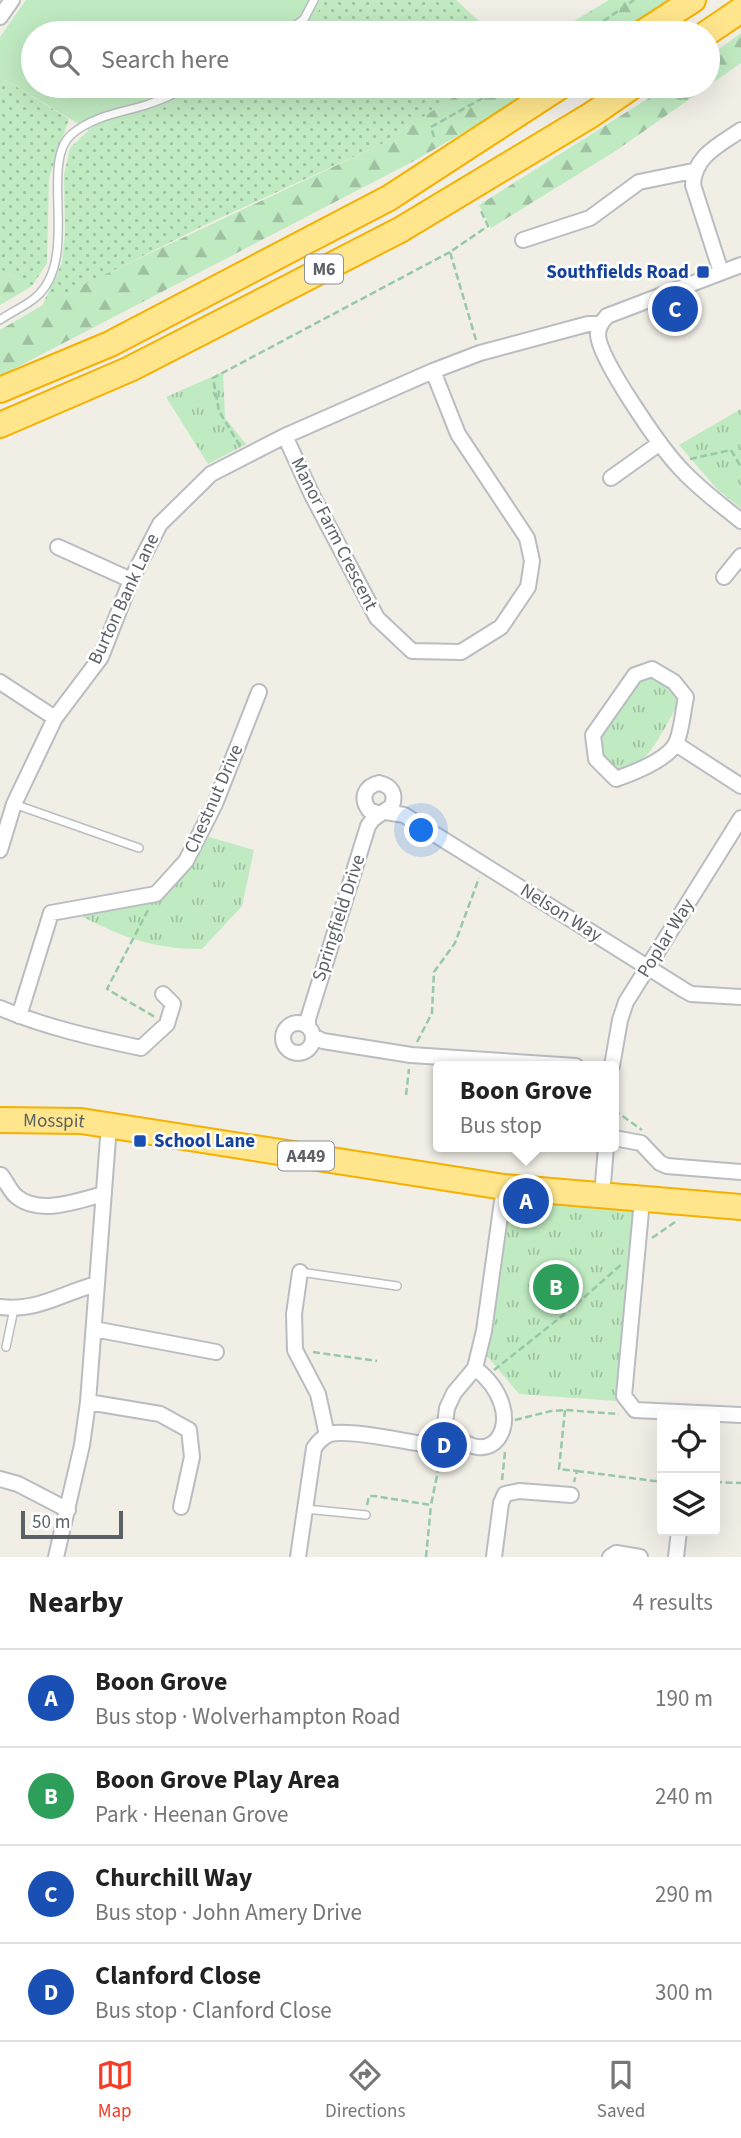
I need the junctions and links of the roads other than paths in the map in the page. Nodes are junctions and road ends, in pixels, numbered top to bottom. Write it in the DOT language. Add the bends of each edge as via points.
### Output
graph roads {
  1 [pos="12,0"];
  2 [pos="314,0"];
  3 [pos="693,0"];
  4 [pos="741,10"];
  5 [pos="0,17"];
  6 [pos="301,21"];
  7 [pos="661,21"];
  8 [pos="720,24"];
  9 [pos="163,98"];
  10 [pos="543,98"];
  11 [pos="616,98"];
  12 [pos="741,130"];
  13 [pos="693,171"];
  14 [pos="523,240"];
  15 [pos="741,265"];
  16 [pos="721,272"];
  17 [pos="0,320"];
  18 [pos="601,324"];
  19 [pos="433,371"];
  20 [pos="0,390"];
  21 [pos="0,425"];
  22 [pos="285,436"];
  23 [pos="660,443"];
  24 [pos="611,478"];
  25 [pos="741,521"];
  26 [pos="58,547"];
  27 [pos="741,556"];
  28 [pos="724,577"];
  29 [pos="131,580"];
  30 [pos="0,682"];
  31 [pos="259,692"];
  32 [pos="55,718"];
  33 [pos="676,744"];
  34 [pos="741,786"];
  35 [pos="15,804"];
  36 [pos="383,813"];
  37 [pos="741,818"];
  38 [pos="139,848"];
  39 [pos="0,850"];
  40 [pos="647,967"];
  41 [pos="163,994"];
  42 [pos="741,997"];
  43 [pos="0,1008"];
  44 [pos="19,1016"];
  45 [pos="613,1061"];
  46 [pos="433,1062"];
  47 [pos="0,1120"];
  48 [pos="108,1125"];
  49 [pos="619,1139"];
  50 [pos="606,1152"];
  51 [pos="741,1172"];
  52 [pos="1,1175"];
  53 [pos="504,1187"];
  54 [pos="104,1194"];
  55 [pos="602,1196"];
  56 [pos="642,1200"];
  57 [pos="741,1207"];
  58 [pos="300,1272"];
  59 [pos="97,1284"];
  60 [pos="397,1286"];
  61 [pos="7,1308"];
  62 [pos="94,1329"];
  63 [pos="6,1347"];
  64 [pos="216,1352"];
  65 [pos="480,1373"];
  66 [pos="88,1402"];
  67 [pos="741,1415"];
  68 [pos="444,1424"];
  69 [pos="327,1435"];
  70 [pos="0,1479"];
  71 [pos="571,1495"];
  72 [pos="181,1507"];
  73 [pos="306,1509"];
  74 [pos="68,1510"];
  75 [pos="366,1515"];
  76 [pos="678,1536"];
  77 [pos="57,1557"];
  78 [pos="299,1557"];
  79 [pos="494,1557"];
  80 [pos="610,1557"];
  81 [pos="640,1557"];
  82 [pos="676,1557"];
  1 -- 5 [label="street"];
  2 -- 6 [label="lane"];
  3 -- 7 [label="highway"];
  4 -- 8 [label="highway"];
  9 -- 17 [label="lane" via="89,123 69,136 61,148 58,167 58,252 50,277 37,296"];
  10 -- 20 [label="highway, M6" via="389,198 110,344"];
  11 -- 21 [label="highway, M6" via="400,230 130,369"];
  12 -- 13 [label="street" via="701,159"];
  13 -- 14 [label="street" via="639,182 590,218"];
  13 -- 16 [label="street" via="693,185"];
  15 -- 16 [label="street"];
  16 -- 18 [label="street" via="607,316"];
  18 -- 19 [label="street, Burton Bank Lane" via="480,353"];
  18 -- 23 [label="street" via="599,343"];
  19 -- 22 [label="street, Burton Bank Lane"];
  19 -- 22 [label="street, Manor Farm Crescent" via="458,434 527,538 532,561 528,587 501,627 461,652 412,651 377,618"];
  22 -- 29 [label="street, Burton Bank Lane" via="211,474 160,524"];
  23 -- 24 [label="street"];
  23 -- 25 [label="street" via="696,485"];
  26 -- 29 [label="street"];
  27 -- 28 [label="street"];
  29 -- 32 [label="street, Burton Bank Lane" via="101,657"];
  30 -- 32 [label="street"];
  31 -- 44 [label="street, Chestnut Drive" via="215,804 186,861 156,894 51,913"];
  32 -- 35 [label="street, Burton Bank Lane"];
  33 -- 33 [label="street" via="686,697 674,682 652,669 635,676 593,735 596,759 616,779 639,772"];
  33 -- 34 [label="street"];
  35 -- 38 [label="lane"];
  35 -- 39 [label="street, Burton Bank Lane"];
  36 -- 40 [label="street, Nelson Way" via="404,815"];
  36 -- 46 [label="street, Springfield Drive" via="368,826 307,1019 310,1031 323,1041 410,1062"];
  37 -- 40 [label="street, Poplar Way"];
  40 -- 42 [label="street, Nelson Way" via="691,994"];
  40 -- 45 [label="street, Poplar Way" via="626,1002"];
  41 -- 44 [label="street" via="173,1004 167,1024 141,1048"];
  43 -- 44 [label="street"];
  47 -- 48 [label="highway, Mosspit / A449"];
  48 -- 53 [label="highway, A449"];
  48 -- 54 [label="street"];
  49 -- 51 [label="street" via="641,1143 667,1166"];
  50 -- 55 [label="street"];
  52 -- 54 [label="street" via="17,1197 36,1205 59,1206"];
  53 -- 55 [label="highway, A449"];
  53 -- 65 [label="street"];
  54 -- 59 [label="street"];
  55 -- 56 [label="highway, A449"];
  56 -- 57 [label="highway, A449"];
  56 -- 67 [label="street" via="624,1396 635,1410"];
  58 -- 60 [label="lane"];
  58 -- 69 [label="street" via="295,1350 318,1394"];
  59 -- 61 [label="street" via="32,1308"];
  59 -- 62 [label="street"];
  61 -- 63 [label="lane"];
  62 -- 64 [label="street"];
  62 -- 66 [label="street"];
  65 -- 68 [label="street" via="454,1393"];
  65 -- 68 [label="street" via="498,1396 504,1429 490,1445 482,1447 462,1442"];
  66 -- 72 [label="street" via="160,1414 189,1430 192,1457"];
  66 -- 74 [label="street"];
  68 -- 69 [label="street" via="432,1443 423,1444"];
  69 -- 73 [label="street" via="314,1448"];
  70 -- 74 [label="street"];
  71 -- 79 [label="street" via="505,1494"];
  73 -- 75 [label="lane"];
  73 -- 78 [label="street"];
  74 -- 77 [label="street"];
  76 -- 82 [label="street"];
  80 -- 81 [label="street" via="616,1553"];
}
